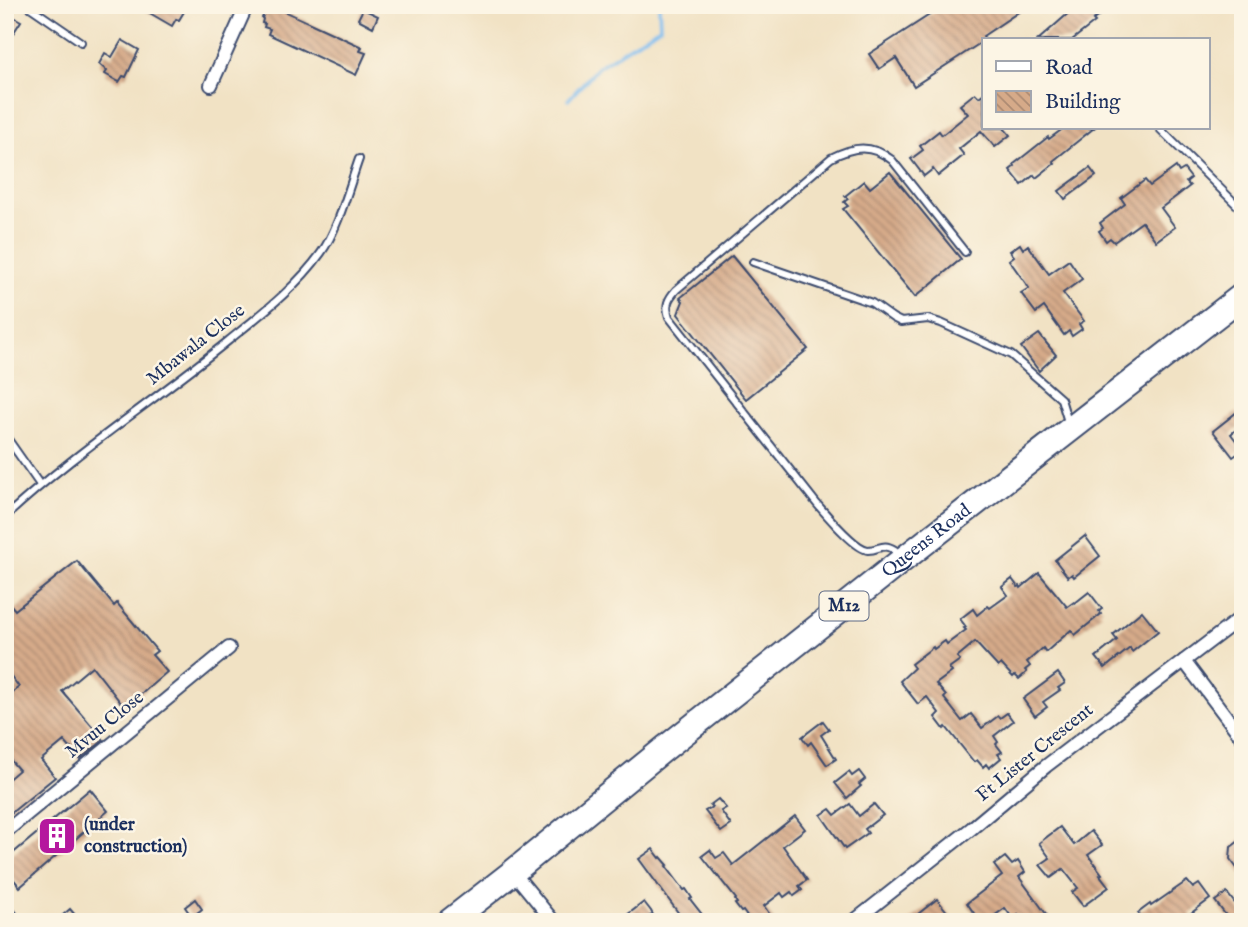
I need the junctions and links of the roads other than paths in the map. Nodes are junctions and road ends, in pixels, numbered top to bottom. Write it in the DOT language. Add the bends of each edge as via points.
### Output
graph roads {
  1 [pos="27,5"];
  2 [pos="247,5"];
  3 [pos="81,42"];
  4 [pos="211,85"];
  5 [pos="1161,130"];
  6 [pos="359,159"];
  7 [pos="1243,206"];
  8 [pos="965,252"];
  9 [pos="753,262"];
  10 [pos="1243,295"];
  11 [pos="1070,429"];
  12 [pos="5,435"];
  13 [pos="40,485"];
  14 [pos="5,517"];
  15 [pos="896,565"];
  16 [pos="1243,616"];
  17 [pos="229,648"];
  18 [pos="1184,661"];
  19 [pos="1243,739"];
  20 [pos="5,832"];
  21 [pos="513,872"];
  22 [pos="5,909"];
  23 [pos="15,922"];
  24 [pos="449,922"];
  25 [pos="554,922"];
  26 [pos="853,922"];
  1 -- 3 [label="lane"];
  2 -- 4 [label="street"];
  5 -- 7 [label="lane" via="1240,208"];
  6 -- 13 [label="lane, Mbawala Close" via="322,253 303,274 191,371"];
  8 -- 15 [label="lane" via="892,160 882,152 857,149 821,166 676,290 667,303 669,317 817,504 861,548 895,550"];
  9 -- 11 [label="lane" via="872,303 901,322 928,319 941,323 1011,355 1061,399"];
  10 -- 11 [label="highway, Queens Road / M12"];
  11 -- 15 [label="highway, Queens Road / M12"];
  12 -- 13 [label="lane"];
  13 -- 14 [label="lane, Mbawala Close"];
  15 -- 21 [label="highway, Queens Road / M12"];
  16 -- 18 [label="street, Ft Lister Crescent"];
  17 -- 20 [label="street, Mvuu Close"];
  18 -- 19 [label="street"];
  18 -- 26 [label="street, Ft Lister Crescent"];
  21 -- 24 [label="highway, Queens Road / M12"];
  21 -- 25 [label="street"];
  22 -- 23 [label="street"];
}
